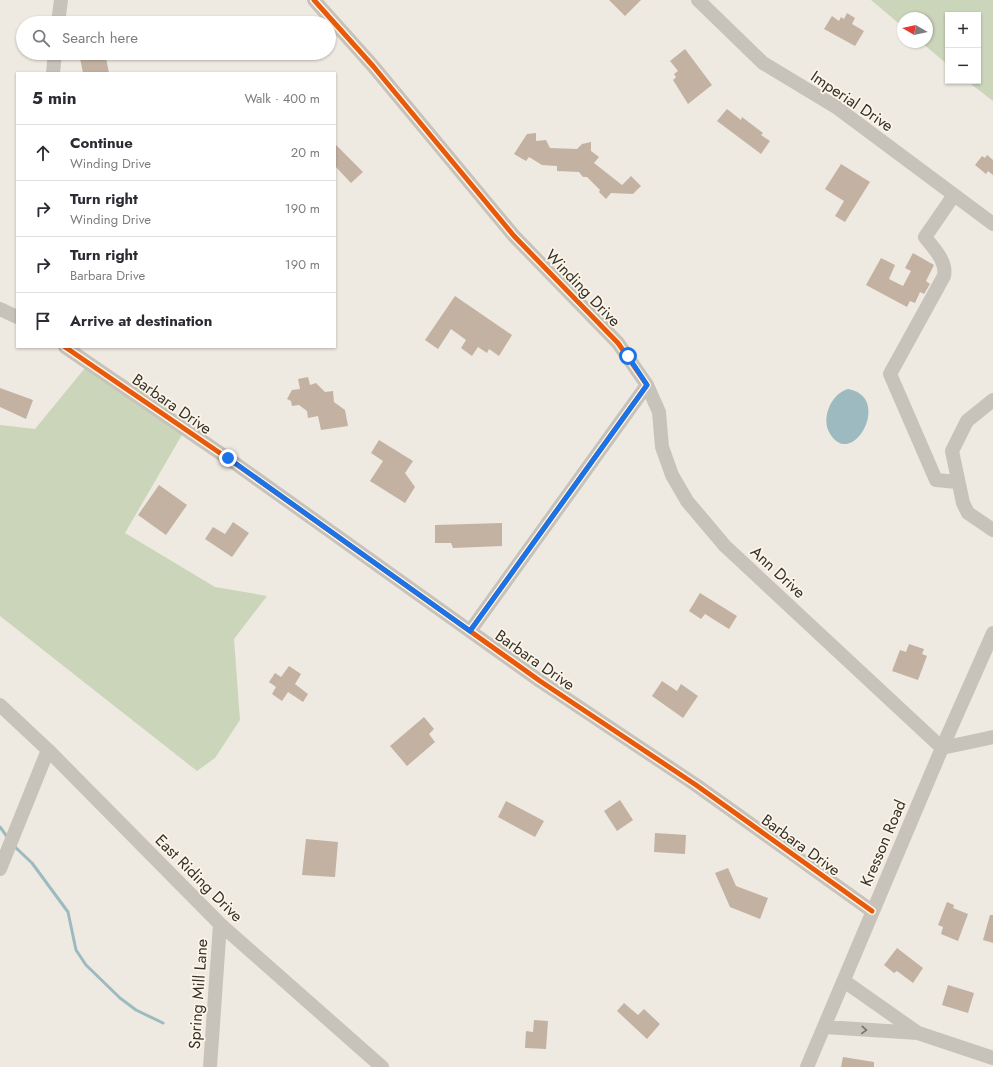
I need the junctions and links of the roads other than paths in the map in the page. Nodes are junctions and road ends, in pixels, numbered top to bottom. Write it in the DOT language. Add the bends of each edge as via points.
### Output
graph roads {
  1 [pos="61,0"];
  2 [pos="314,0"];
  3 [pos="698,0"];
  4 [pos="59,16"];
  5 [pos="328,16"];
  6 [pos="336,25"];
  7 [pos="54,60"];
  8 [pos="53,72"];
  9 [pos="954,195"];
  10 [pos="993,224"];
  11 [pos="0,309"];
  12 [pos="16,317"];
  13 [pos="66,348"];
  14 [pos="647,385"];
  15 [pos="993,400"];
  16 [pos="958,482"];
  17 [pos="993,530"];
  18 [pos="470,631"];
  19 [pos="993,633"];
  20 [pos="0,705"];
  21 [pos="993,737"];
  22 [pos="942,748"];
  23 [pos="48,750"];
  24 [pos="0,869"];
  25 [pos="872,912"];
  26 [pos="220,924"];
  27 [pos="844,981"];
  28 [pos="825,1027"];
  29 [pos="918,1034"];
  30 [pos="983,1060"];
  31 [pos="210,1067"];
  32 [pos="382,1067"];
  33 [pos="808,1067"];
  1 -- 4 [label="street"];
  2 -- 5 [label="street, Winding Drive"];
  3 -- 9 [label="street, Imperial Drive" via="763,63 836,107"];
  6 -- 14 [label="street, Winding Drive" via="514,236 618,343"];
  7 -- 8 [label="street"];
  9 -- 10 [label="street, Imperial Drive"];
  9 -- 16 [label="street" via="925,237 942,260 946,269 944,276 890,374 936,480"];
  11 -- 12 [label="street"];
  13 -- 18 [label="street, Barbara Drive" via="236,464"];
  14 -- 18 [label="street"];
  14 -- 22 [label="street, Ann Drive" via="659,412 662,447 672,474 687,501 725,546"];
  15 -- 16 [label="street" via="967,421 956,439 952,452"];
  16 -- 17 [label="street" via="968,513"];
  18 -- 25 [label="street, Barbara Drive" via="696,785"];
  19 -- 22 [label="street, Kresson Road"];
  20 -- 23 [label="street, East Riding Drive"];
  21 -- 22 [label="street"];
  22 -- 25 [label="street, Kresson Road"];
  23 -- 24 [label="street"];
  23 -- 26 [label="street, East Riding Drive"];
  25 -- 27 [label="street, Kresson Road"];
  26 -- 31 [label="street, Spring Mill Lane"];
  26 -- 32 [label="street, East Riding Drive"];
  27 -- 28 [label="street, Kresson Road"];
  27 -- 29 [label="street"];
  28 -- 29 [label="street, one-way"];
  28 -- 33 [label="street, Kresson Road"];
  29 -- 30 [label="street"];
}
